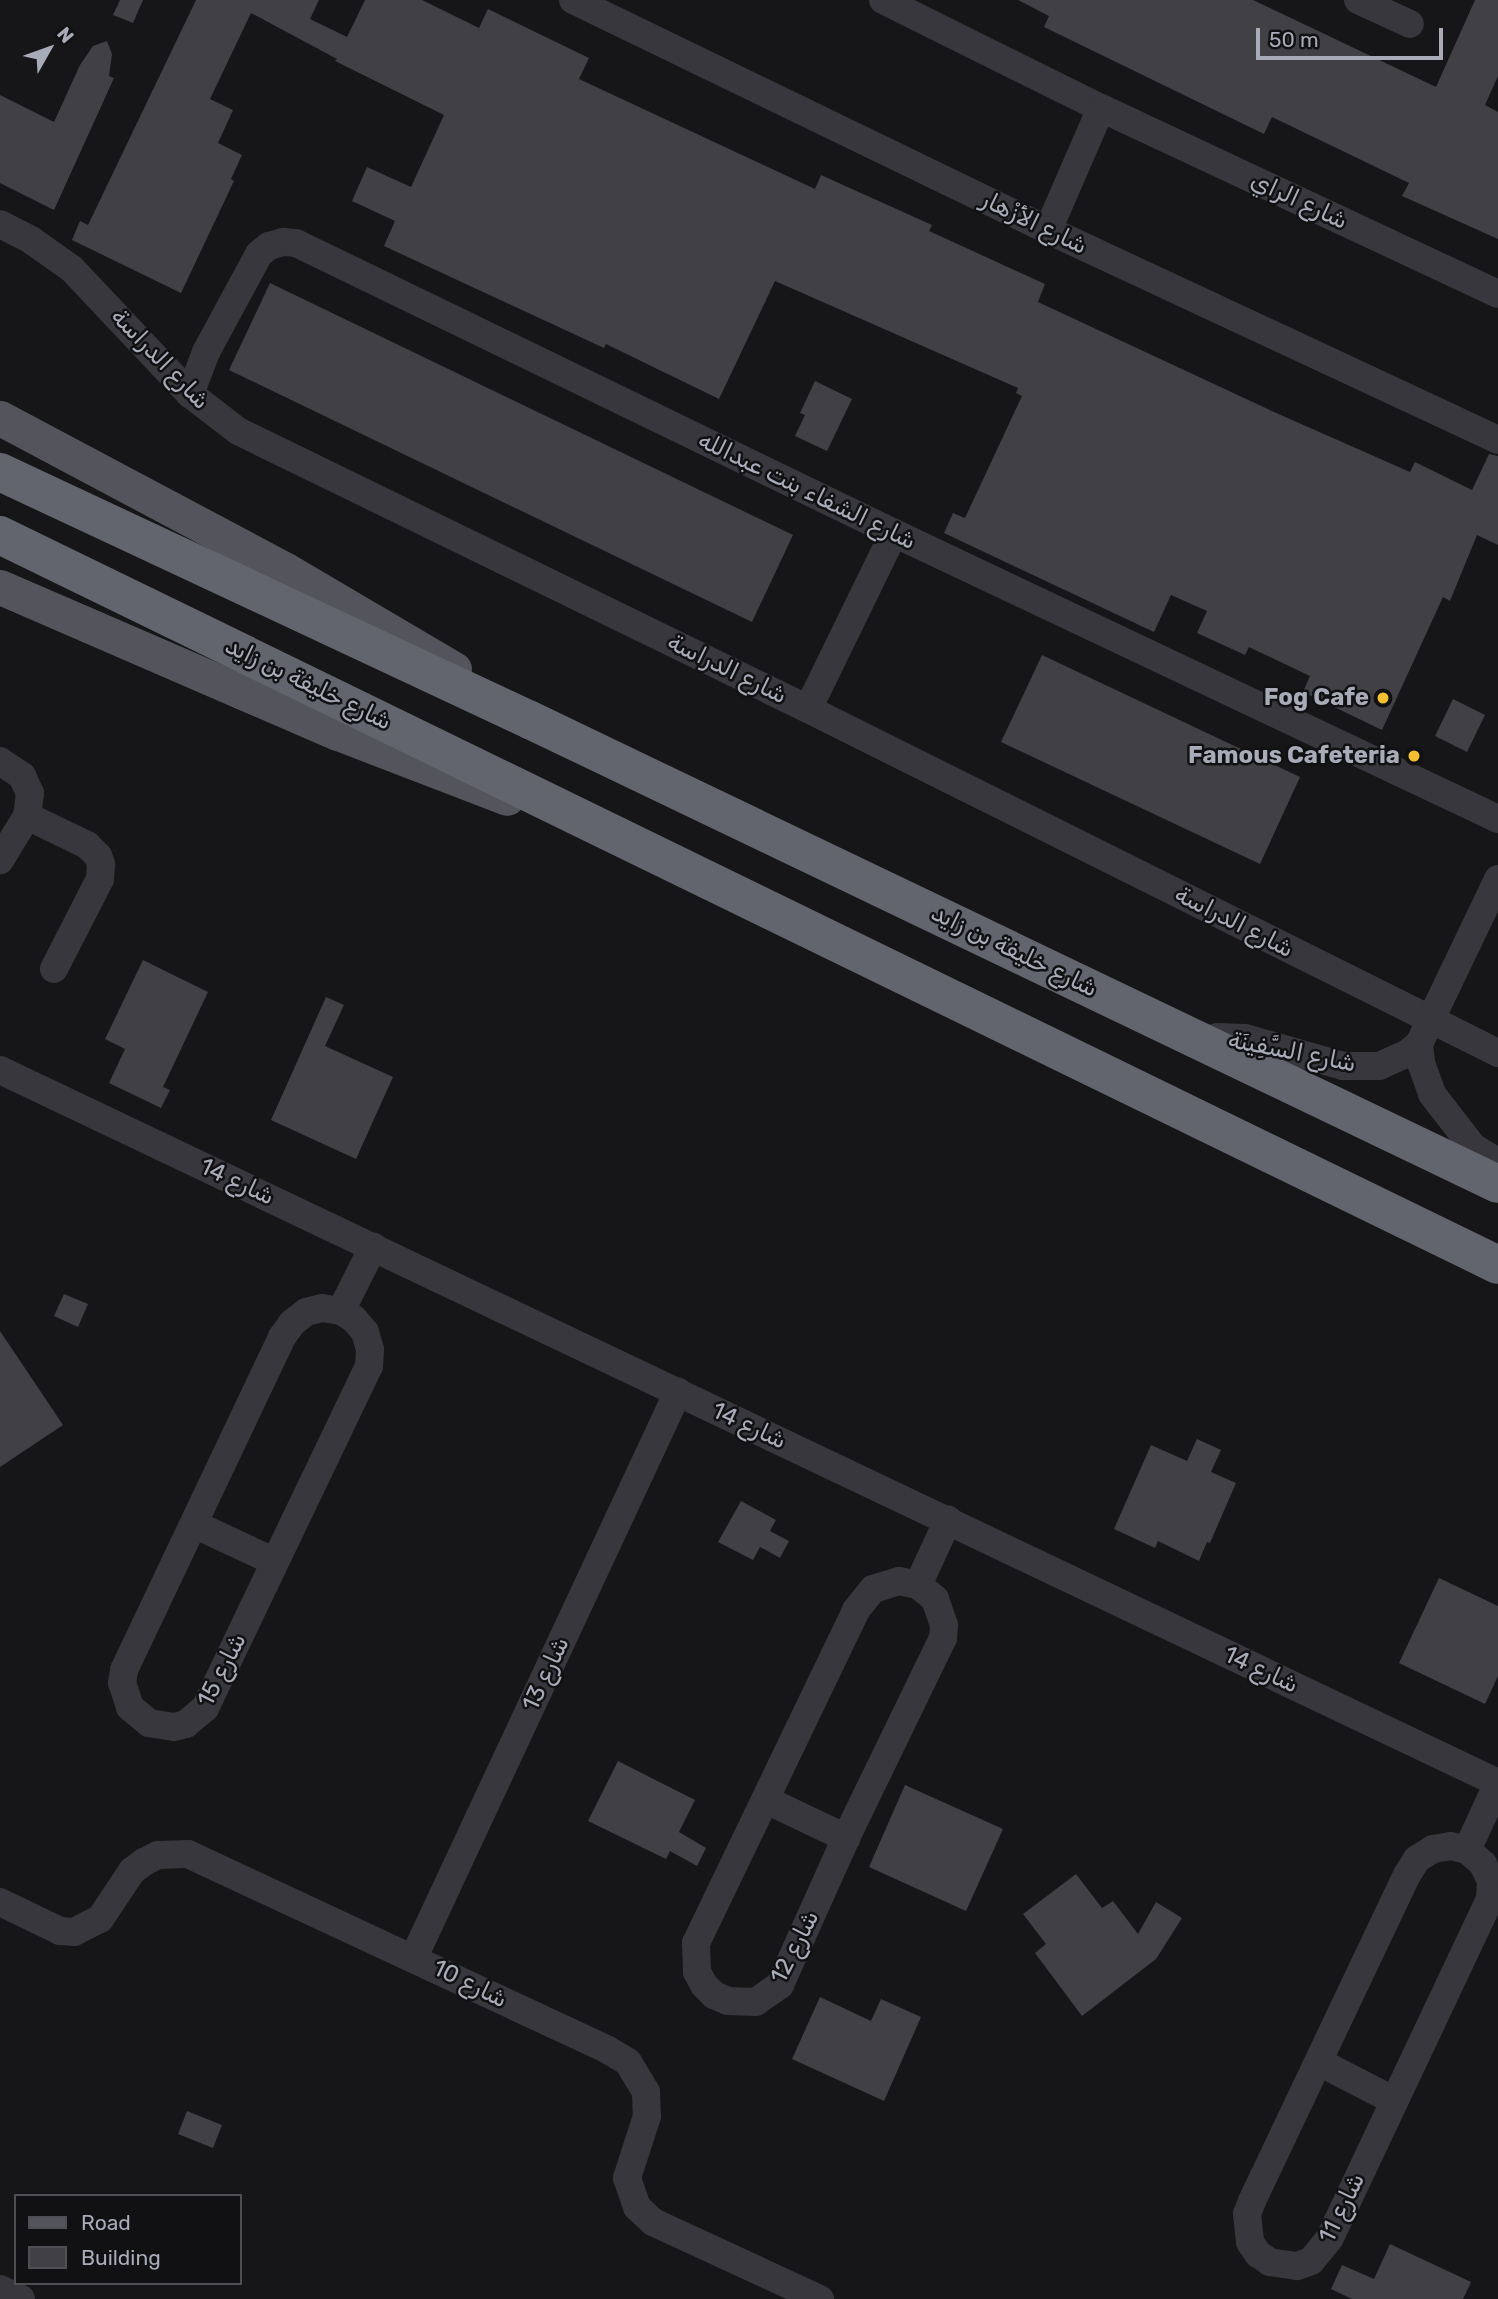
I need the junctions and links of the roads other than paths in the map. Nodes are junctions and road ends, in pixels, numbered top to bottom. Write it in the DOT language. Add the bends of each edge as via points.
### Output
graph roads {
  1 [pos="573,0"];
  2 [pos="883,0"];
  3 [pos="1359,0"];
  4 [pos="1410,24"];
  5 [pos="1101,107"];
  6 [pos="0,224"];
  7 [pos="1048,230"];
  8 [pos="1498,294"];
  9 [pos="190,394"];
  10 [pos="0,418"];
  11 [pos="1498,440"];
  12 [pos="0,472"];
  13 [pos="894,533"];
  14 [pos="0,534"];
  15 [pos="0,587"];
  16 [pos="808,709"];
  17 [pos="530,720"];
  18 [pos="0,761"];
  19 [pos="27,816"];
  20 [pos="1498,819"];
  21 [pos="615,834"];
  22 [pos="0,860"];
  23 [pos="1498,879"];
  24 [pos="54,969"];
  25 [pos="1425,1032"];
  26 [pos="1202,1041"];
  27 [pos="1498,1053"];
  28 [pos="0,1070"];
  29 [pos="1498,1162"];
  30 [pos="1498,1184"];
  31 [pos="373,1247"];
  32 [pos="1498,1265"];
  33 [pos="341,1311"];
  34 [pos="678,1392"];
  35 [pos="947,1520"];
  36 [pos="194,1524"];
  37 [pos="275,1562"];
  38 [pos="918,1585"];
  39 [pos="1498,1783"];
  40 [pos="766,1800"];
  41 [pos="846,1838"];
  42 [pos="1467,1850"];
  43 [pos="0,1902"];
  44 [pos="414,1957"];
  45 [pos="1319,2062"];
  46 [pos="1393,2100"];
  47 [pos="0,2289"];
  48 [pos="21,2299"];
  49 [pos="820,2299"];
  1 -- 7 [label="street, شارع الأَزْهار"];
  2 -- 5 [label="street, شارع الراي"];
  3 -- 4 [label="street"];
  5 -- 7 [label="street"];
  5 -- 8 [label="street, شارع الراي"];
  6 -- 9 [label="street, شارع الدراسة" via="45,249 85,281"];
  7 -- 11 [label="street, شارع الأَزْهار"];
  9 -- 13 [label="street, شارع الشفاء بنت عبدالله" via="206,352 259,254 283,242 296,243"];
  9 -- 16 [label="street, شارع الدراسة" via="216,416 262,443"];
  10 -- 17 [label="main road, شارع خليفة بن زايد" via="298,576"];
  12 -- 17 [label="highway, شارع خليفة بن زايد"];
  13 -- 16 [label="street"];
  13 -- 20 [label="street, شارع الشفاء بنت عبدالله"];
  14 -- 21 [label="highway, شارع خليفة بن زايد"];
  15 -- 21 [label="main road, شارع خليفة بن زايد" via="349,738"];
  16 -- 25 [label="street, شارع الدراسة"];
  17 -- 26 [label="highway, شارع خليفة بن زايد"];
  18 -- 19 [label="street" via="15,769 27,784"];
  19 -- 22 [label="street"];
  19 -- 24 [label="street" via="87,845 101,864 100,879"];
  21 -- 32 [label="highway, شارع خليفة بن زايد"];
  23 -- 25 [label="street"];
  25 -- 26 [label="street, شارع السَّفِينَة" via="1396,1060 1363,1067 1310,1059 1245,1038"];
  25 -- 27 [label="street, شارع الدراسة"];
  25 -- 29 [label="street" via="1421,1063 1432,1094 1473,1147"];
  26 -- 30 [label="highway, شارع خليفة بن زايد"];
  28 -- 31 [label="street, شارع 14"];
  31 -- 33 [label="street"];
  31 -- 34 [label="street, شارع 14"];
  33 -- 36 [label="street, شارع 15" via="314,1310 292,1323"];
  33 -- 37 [label="street, شارع 15" via="365,1332 369,1366"];
  34 -- 35 [label="street, شارع 14"];
  34 -- 44 [label="street, شارع 13"];
  35 -- 38 [label="street"];
  35 -- 39 [label="street, شارع 14"];
  36 -- 37 [label="street"];
  36 -- 37 [label="street, شارع 15" via="124,1670 125,1695 138,1716 149,1723 174,1727 205,1709"];
  38 -- 40 [label="street, شارع 12" via="885,1583 863,1598"];
  38 -- 41 [label="street, شارع 12" via="942,1611 943,1639"];
  39 -- 42 [label="street"];
  40 -- 41 [label="street"];
  40 -- 41 [label="street, شارع 12" via="696,1943 697,1972 714,1995 735,2003 757,2002 780,1985"];
  42 -- 45 [label="street, شارع 11" via="1451,1846 1433,1849 1417,1859"];
  42 -- 46 [label="street, شارع 11" via="1483,1864 1490,1881 1490,1899"];
  43 -- 44 [label="street, شارع 10" via="60,1931 74,1932 100,1919 132,1871 144,1862 158,1855 188,1854"];
  44 -- 49 [label="street, شارع 10" via="628,2062 642,2081 648,2104 627,2178 637,2207 653,2222"];
  45 -- 46 [label="street"];
  45 -- 46 [label="street, شارع 11" via="1247,2214 1250,2242 1270,2262 1297,2266 1322,2252"];
  47 -- 48 [label="street"];
}
